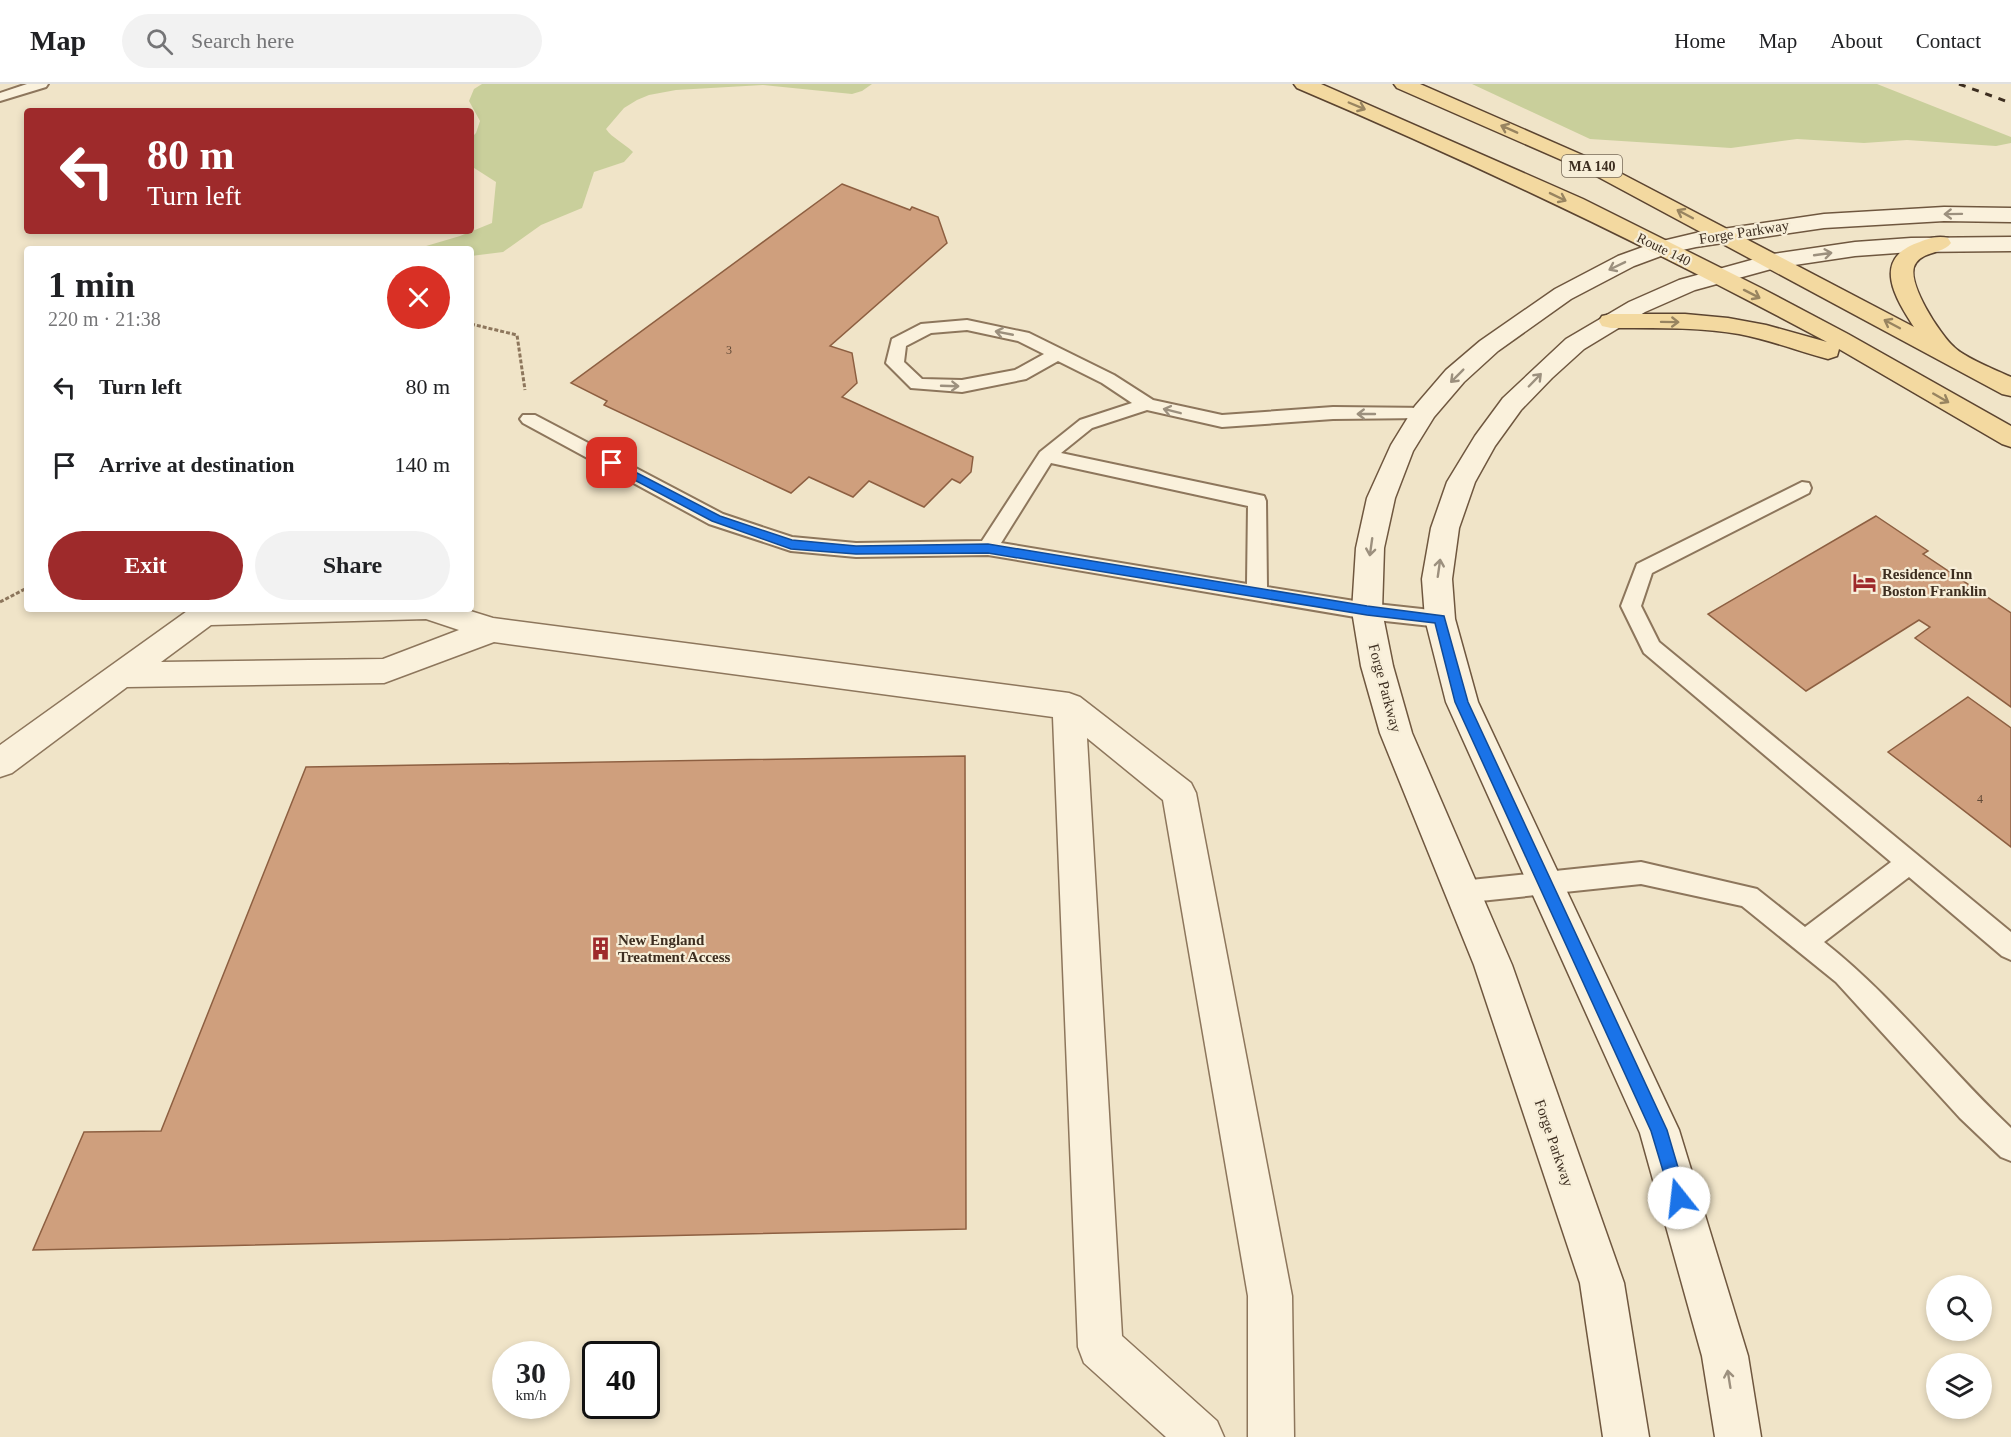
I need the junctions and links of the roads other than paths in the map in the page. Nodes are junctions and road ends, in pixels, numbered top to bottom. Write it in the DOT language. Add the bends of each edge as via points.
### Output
graph roads {
  1 [pos="41,84"];
  2 [pos="1304,84"];
  3 [pos="1404,84"];
  4 [pos="0,97"];
  5 [pos="2011,215"];
  6 [pos="1724,234"];
  7 [pos="1940,243"];
  8 [pos="2011,244"];
  9 [pos="1662,248"];
  10 [pos="1773,261"];
  11 [pos="1716,275"];
  12 [pos="1611,321"];
  13 [pos="1944,351"];
  14 [pos="1059,353"];
  15 [pos="1903,376"];
  16 [pos="2011,388"];
  17 [pos="1147,404"];
  18 [pos="1424,412"];
  19 [pos="529,419"];
  20 [pos="2011,438"];
  21 [pos="1046,456"];
  22 [pos="1802,488"];
  23 [pos="988,548"];
  24 [pos="1257,593"];
  25 [pos="1367,611"];
  26 [pos="314,612"];
  27 [pos="438,612"];
  28 [pos="1440,619"];
  29 [pos="493,630"];
  30 [pos="121,675"];
  31 [pos="1069,706"];
  32 [pos="0,763"];
  33 [pos="1909,863"];
  34 [pos="1545,885"];
  35 [pos="1461,892"];
  36 [pos="1805,942"];
  37 [pos="2011,948"];
  38 [pos="2011,1147"];
  39 [pos="1202,1437"];
  40 [pos="1271,1437"];
  41 [pos="1626,1437"];
  42 [pos="1738,1437"];
  1 -- 4 [label="lane"];
  2 -- 9 [label="main road, Route 140 / MA 140, one-way"];
  6 -- 3 [label="main road, MA 140, one-way" via="1596,168"];
  5 -- 6 [label="street, Forge Parkway, one-way" via="1861,217"];
  6 -- 9 [label="street, Forge Parkway"];
  6 -- 10 [label="main road, MA 140"];
  7 -- 8 [label="street"];
  10 -- 7 [label="street, one-way" via="1855,249"];
  7 -- 13 [label="main road" via="1907,258 1900,273 1911,302"];
  9 -- 11 [label="main road, Route 140 / MA 140"];
  9 -- 18 [label="street, Forge Parkway, one-way" via="1594,277 1526,319 1455,376"];
  10 -- 11 [label="street"];
  13 -- 10 [label="main road, MA 140, one-way"];
  11 -- 12 [label="street" via="1658,296"];
  11 -- 15 [label="main road, Route 140 / MA 140, one-way"];
  12 -- 15 [label="main road, one-way" via="1730,325 1795,340"];
  28 -- 12 [label="street, one-way" via="1437,579 1444,528 1461,482 1512,404 1575,344"];
  13 -- 16 [label="main road, MA 140"];
  14 -- 14 [label="lane, one-way" via="1023,337 967,325 927,328 898,343 895,363 917,384 962,386 1020,375"];
  14 -- 17 [label="lane"];
  15 -- 20 [label="main road, Route 140 / MA 140, one-way"];
  18 -- 17 [label="lane, one-way" via="1333,413 1222,421"];
  17 -- 21 [label="lane" via="1086,424"];
  18 -- 25 [label="street, Forge Parkway, one-way" via="1400,452 1381,498 1370,548"];
  19 -- 23 [label="lane" via="716,519 791,544 856,550"];
  21 -- 23 [label="lane"];
  21 -- 24 [label="lane" via="1257,501"];
  22 -- 33 [label="lane" via="1644,569 1631,606 1651,647"];
  23 -- 24 [label="lane"];
  24 -- 25 [label="lane"];
  25 -- 28 [label="lane"];
  25 -- 35 [label="street, Forge Parkway" via="1396,733"];
  26 -- 30 [label="street" via="204,615"];
  27 -- 29 [label="street"];
  28 -- 34 [label="street" via="1462,702"];
  29 -- 30 [label="street" via="384,671"];
  29 -- 31 [label="street"];
  30 -- 32 [label="street"];
  31 -- 39 [label="street" via="1100,1347"];
  31 -- 40 [label="street" via="1179,792 1270,1296"];
  33 -- 36 [label="lane"];
  33 -- 37 [label="lane"];
  34 -- 35 [label="lane"];
  34 -- 36 [label="lane" via="1641,873 1748,897"];
  42 -- 34 [label="street, one-way" via="1725,1356 1659,1130"];
  35 -- 41 [label="street, Forge Parkway" via="1493,965 1602,1283"];
  36 -- 38 [label="lane" via="1845,974"];
}
